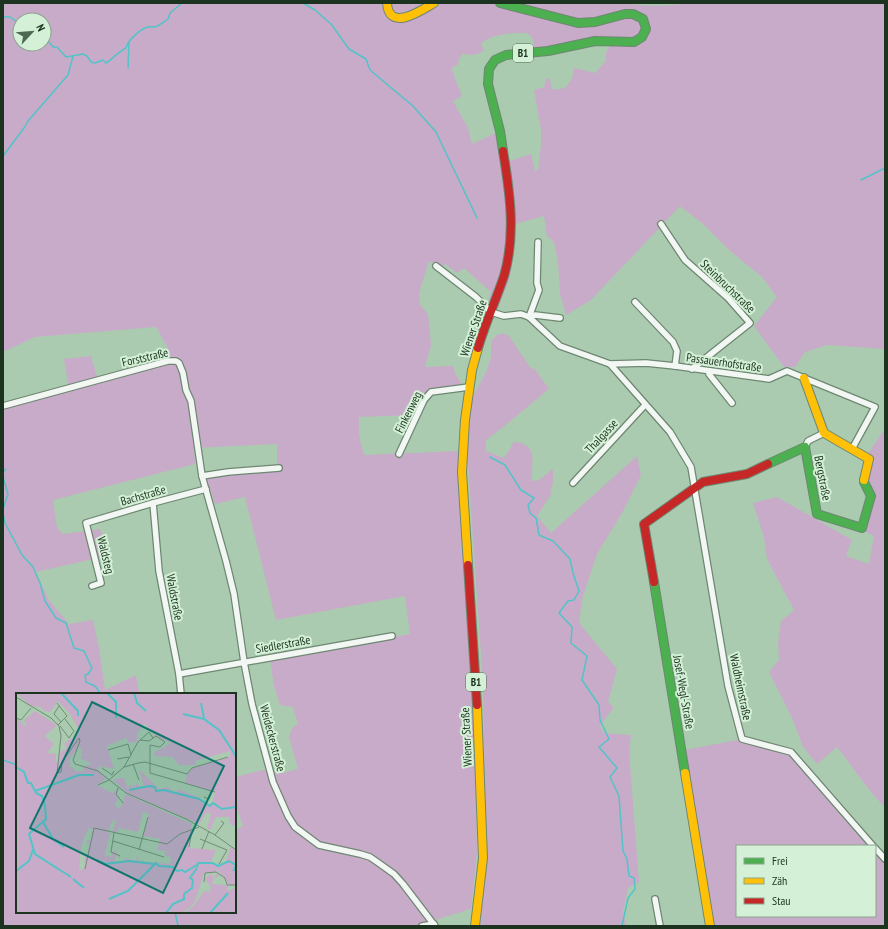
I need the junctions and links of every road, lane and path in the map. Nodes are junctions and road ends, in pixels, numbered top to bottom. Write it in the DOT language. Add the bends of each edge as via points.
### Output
graph roads {
  1 [pos="387,3"];
  2 [pos="434,3"];
  3 [pos="500,3"];
  4 [pos="661,224"];
  5 [pos="538,242"];
  6 [pos="436,266"];
  7 [pos="635,302"];
  8 [pos="491,312"];
  9 [pos="529,317"];
  10 [pos="560,318"];
  11 [pos="610,364"];
  12 [pos="675,366"];
  13 [pos="692,369"];
  14 [pos="709,372"];
  15 [pos="804,378"];
  16 [pos="469,387"];
  17 [pos="732,403"];
  18 [pos="645,405"];
  19 [pos="3,406"];
  20 [pos="824,433"];
  21 [pos="805,447"];
  22 [pos="852,449"];
  23 [pos="400,454"];
  24 [pos="691,467"];
  25 [pos="279,468"];
  26 [pos="202,476"];
  27 [pos="573,482"];
  28 [pos="703,482"];
  29 [pos="694,488"];
  30 [pos="206,490"];
  31 [pos="153,503"];
  32 [pos="86,523"];
  33 [pos="92,586"];
  34 [pos="392,636"];
  35 [pos="244,662"];
  36 [pos="179,674"];
  37 [pos="181,693"];
  38 [pos="872,845"];
  39 [pos="876,849"];
  40 [pos="885,859"];
  41 [pos="655,899"];
  42 [pos="435,925"];
  43 [pos="422,926"];
  44 [pos="475,926"];
  45 [pos="660,926"];
  46 [pos="708,926"];
  1 -- 2 [label="main road" via="387,9 391,14 401,18 412,16"];
  3 -- 8 [label="main road, Wiener Straße / B1" via="581,23 633,14 643,19 646,29 642,37 634,42 595,41 548,51 509,54 496,58 490,66 488,84 505,157 511,216 511,240 506,265"];
  4 -- 13 [label="street, Steinbruchstraße" via="685,260 728,298 750,323"];
  5 -- 9 [label="street" via="539,290"];
  6 -- 8 [label="street"];
  7 -- 12 [label="street" via="673,342 677,351"];
  8 -- 9 [label="street" via="504,316 521,314"];
  8 -- 16 [label="main road, Wiener Straße / B1" via="480,342"];
  9 -- 10 [label="street" via="535,315"];
  9 -- 11 [label="street, Waldheimstraße" via="560,346"];
  11 -- 12 [label="street, Passauerhofstraße"];
  11 -- 18 [label="street, Waldheimstraße"];
  12 -- 13 [label="street, Passauerhofstraße"];
  13 -- 14 [label="street, Passauerhofstraße"];
  14 -- 15 [label="street, Passauerhofstraße" via="769,379 787,371"];
  14 -- 17 [label="street"];
  15 -- 20 [label="main road"];
  15 -- 22 [label="street, Passauerhofstraße" via="875,407"];
  16 -- 23 [label="street, Finkenweg" via="430,392"];
  16 -- 44 [label="main road, Wiener Straße / B1" via="462,447 462,472 483,835"];
  18 -- 24 [label="street, Waldheimstraße" via="670,432"];
  18 -- 27 [label="street, Thalgasse"];
  19 -- 26 [label="street, Forststraße" via="168,361 176,361 183,373 191,401"];
  20 -- 21 [label="street" via="808,441"];
  20 -- 22 [label="main road"];
  21 -- 22 [label="main road, Bergstraße" via="817,514 862,528 871,496 864,482 869,459"];
  21 -- 28 [label="main road, Bergstraße" via="747,474"];
  24 -- 28 [label="street, Waldheimstraße" via="697,478"];
  24 -- 29 [label="street, Waldheimstraße"];
  25 -- 26 [label="street"];
  26 -- 30 [label="street, Weideckerstraße"];
  28 -- 29 [label="main road, Bergstraße"];
  29 -- 38 [label="street, Waldheimstraße" via="728,686 742,739 791,752"];
  29 -- 46 [label="main road, Josef-Wegl-Straße" via="644,524"];
  30 -- 31 [label="street, Bachstraße"];
  30 -- 35 [label="street, Weideckerstraße" via="234,594"];
  31 -- 32 [label="street, Bachstraße"];
  31 -- 36 [label="street, Waldstraße" via="159,571"];
  32 -- 33 [label="street, Waldsteg" via="101,583"];
  34 -- 35 [label="street, Siedlerstraße"];
  35 -- 36 [label="street, Siedlerstraße"];
  35 -- 42 [label="street, Weideckerstraße" via="252,704 273,782 292,823 320,845 360,854 394,874"];
  36 -- 37 [label="street, Waldstraße"];
  39 -- 40 [label="street, Waldheimstraße"];
  41 -- 45 [label="street"];
  42 -- 43 [label="street"];
}
